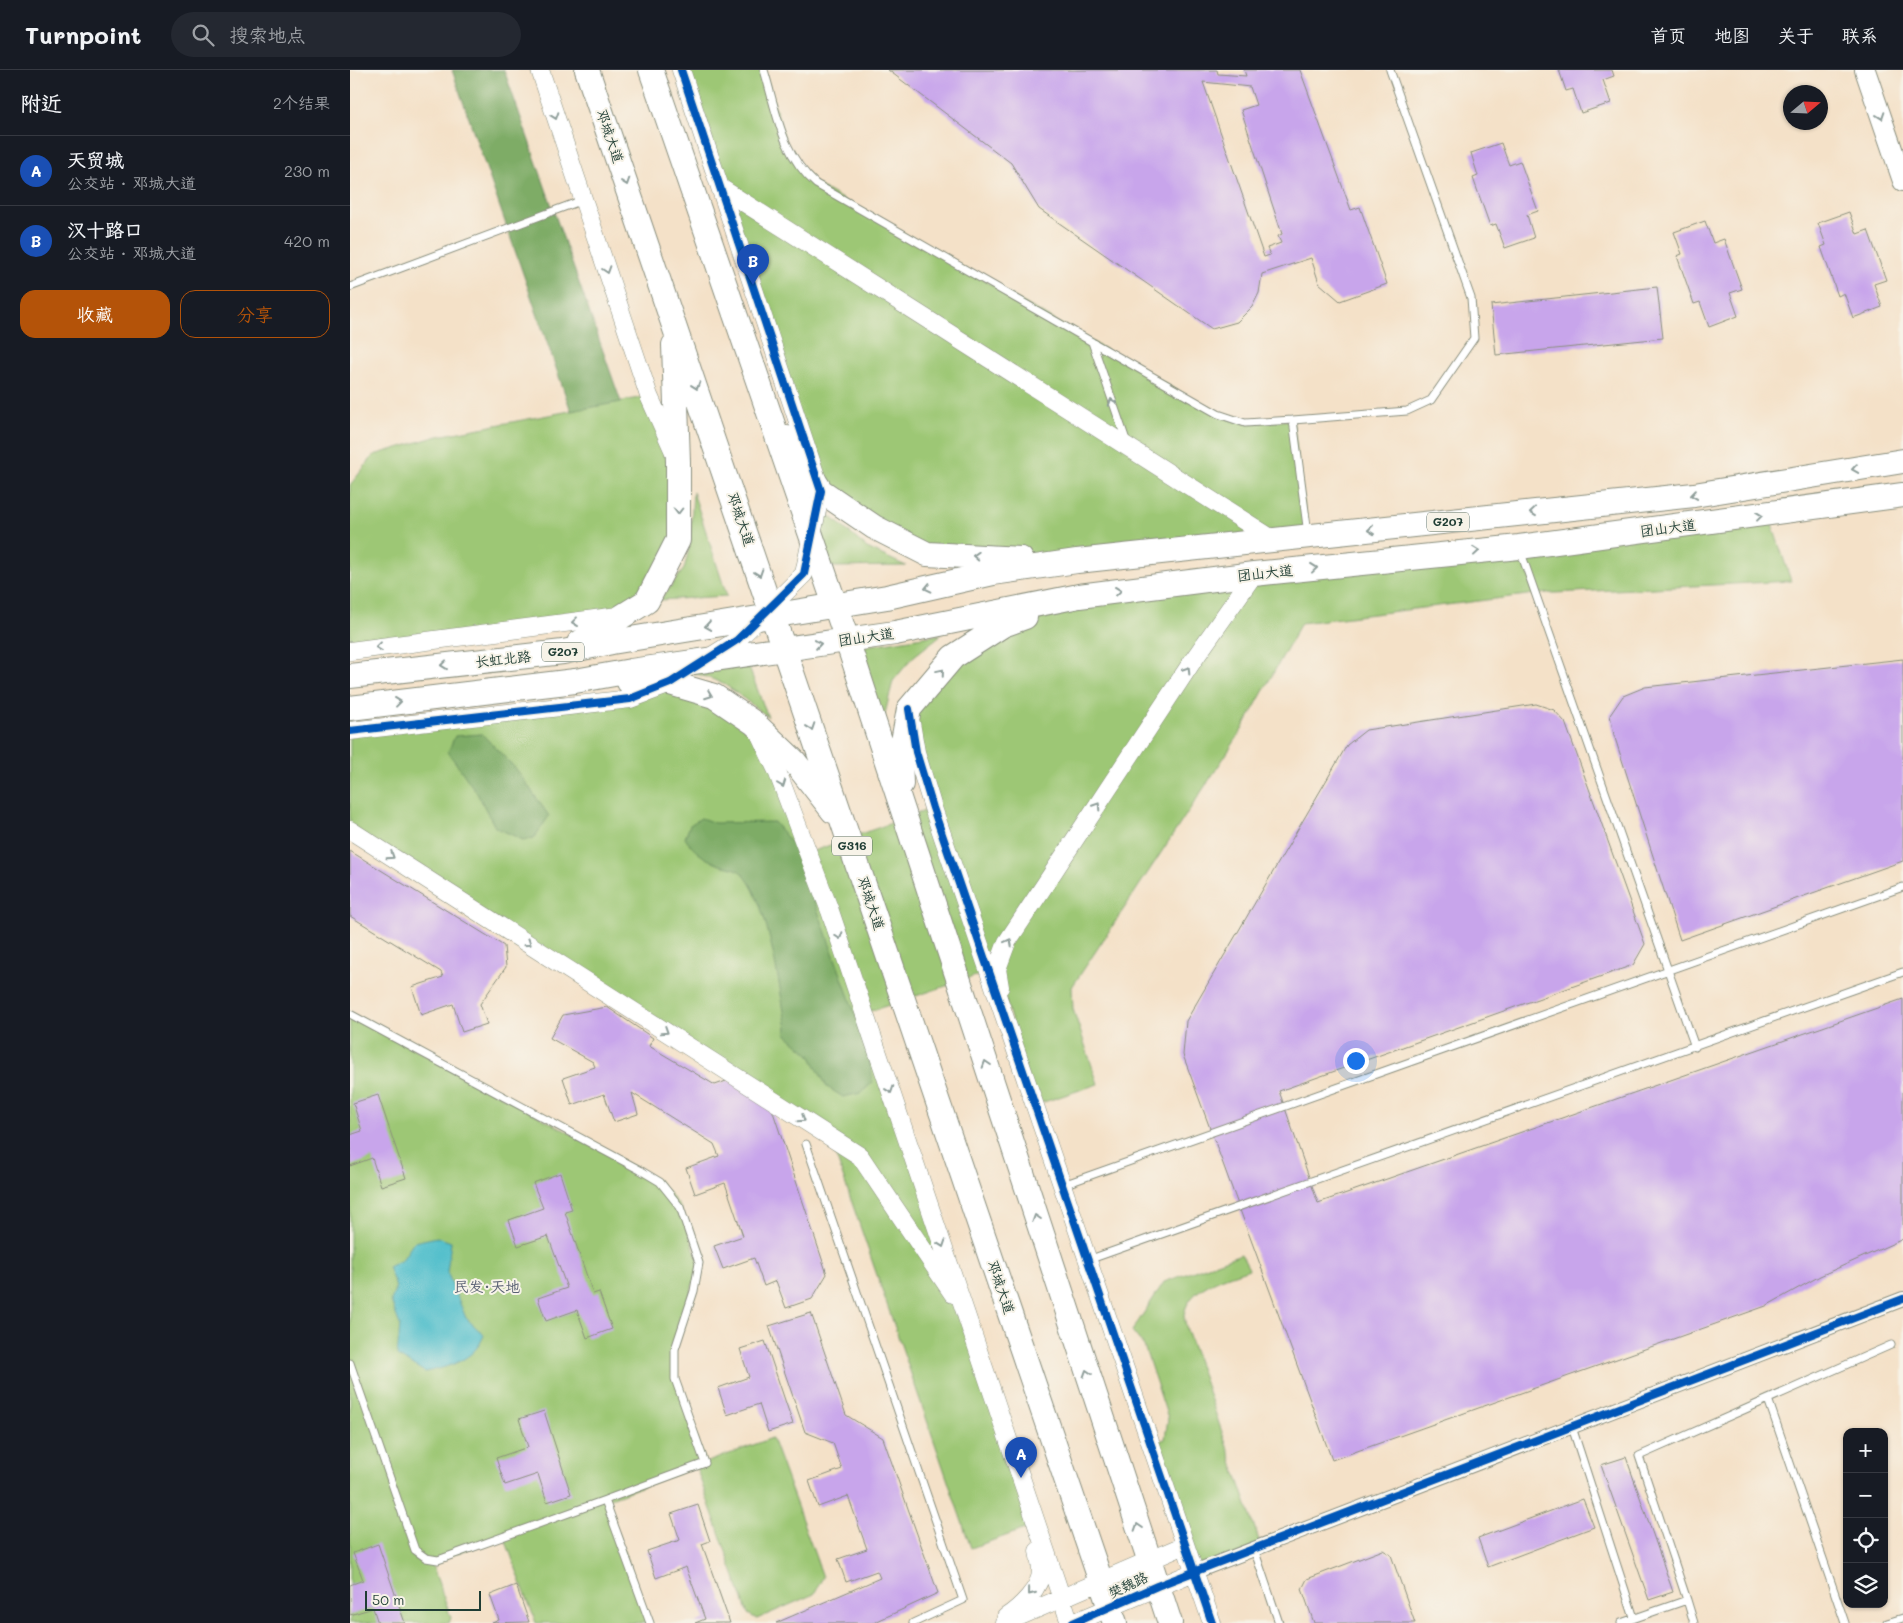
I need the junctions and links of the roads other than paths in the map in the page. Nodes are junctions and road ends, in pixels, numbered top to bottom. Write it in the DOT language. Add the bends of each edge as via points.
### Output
graph roads {
  1 [pos="540,70"];
  2 [pos="587,70"];
  3 [pos="651,70"];
  4 [pos="681,70"];
  5 [pos="764,70"];
  6 [pos="1390,70"];
  7 [pos="1865,70"];
  8 [pos="1903,181"];
  9 [pos="720,188"];
  10 [pos="584,200"];
  11 [pos="350,287"];
  12 [pos="672,318"];
  13 [pos="1092,342"];
  14 [pos="767,407"];
  15 [pos="1293,420"];
  16 [pos="1128,448"];
  17 [pos="1903,461"];
  18 [pos="678,462"];
  19 [pos="821,491"];
  20 [pos="1903,495"];
  21 [pos="1308,536"];
  22 [pos="1274,540"];
  23 [pos="1519,547"];
  24 [pos="1077,561"];
  25 [pos="1254,574"];
  26 [pos="1091,595"];
  27 [pos="835,606"];
  28 [pos="624,616"];
  29 [pos="774,616"];
  30 [pos="847,640"];
  31 [pos="785,649"];
  32 [pos="350,650"];
  33 [pos="562,652"];
  34 [pos="350,676"];
  35 [pos="575,681"];
  36 [pos="670,684"];
  37 [pos="350,708"];
  38 [pos="910,709"];
  39 [pos="754,724"];
  40 [pos="350,731"];
  41 [pos="903,811"];
  42 [pos="845,826"];
  43 [pos="350,830"];
  44 [pos="1903,887"];
  45 [pos="1668,970"];
  46 [pos="1903,972"];
  47 [pos="350,1014"];
  48 [pos="1006,1022"];
  49 [pos="1695,1047"];
  50 [pos="806,1144"];
  51 [pos="1062,1185"];
  52 [pos="1088,1260"];
  53 [pos="1903,1299"];
  54 [pos="965,1312"];
  55 [pos="1891,1345"];
  56 [pos="350,1363"];
  57 [pos="1768,1399"];
  58 [pos="1572,1426"];
  59 [pos="605,1500"];
  60 [pos="1032,1511"];
  61 [pos="1185,1545"];
  62 [pos="1254,1549"];
  63 [pos="1149,1561"];
  64 [pos="1194,1572"];
  65 [pos="1101,1582"];
  66 [pos="1157,1586"];
  67 [pos="1061,1598"];
  68 [pos="1687,1600"];
  69 [pos="1112,1615"];
  70 [pos="1634,1618"];
  71 [pos="1903,1618"];
  72 [pos="650,1623"];
  73 [pos="913,1623"];
  74 [pos="998,1623"];
  75 [pos="1004,1623"];
  76 [pos="1071,1623"];
  77 [pos="1170,1623"];
  78 [pos="1212,1623"];
  79 [pos="1279,1623"];
  80 [pos="1621,1623"];
  81 [pos="1694,1623"];
  82 [pos="1845,1623"];
  83 [pos="1887,1623"];
  1 -- 10 [label="street, one-way"];
  2 -- 12 [label="highway, 邓城大道 / G316, one-way"];
  3 -- 14 [label="highway"];
  4 -- 9 [label="street"];
  5 -- 13 [label="lane" via="788,150 801,170 816,184"];
  6 -- 15 [label="lane" via="1471,298 1474,338 1431,400 1407,410"];
  7 -- 8 [label="main road, one-way"];
  9 -- 16 [label="street"];
  9 -- 19 [label="street"];
  10 -- 11 [label="lane"];
  10 -- 18 [label="street, one-way" via="649,396"];
  12 -- 18 [label="highway"];
  12 -- 29 [label="highway, 邓城大道 / G316, one-way"];
  13 -- 15 [label="lane" via="1218,414 1245,423"];
  16 -- 13 [label="lane, one-way"];
  14 -- 19 [label="highway"];
  14 -- 27 [label="highway"];
  15 -- 21 [label="lane"];
  16 -- 22 [label="street"];
  17 -- 21 [label="highway, G207, one-way" via="1694,495"];
  18 -- 28 [label="highway, one-way" via="678,540 647,602"];
  24 -- 19 [label="highway, one-way" via="927,554 874,528"];
  19 -- 36 [label="street" via="804,574 737,640"];
  23 -- 20 [label="highway, 团山大道 / G207, one-way"];
  21 -- 22 [label="highway, G207"];
  22 -- 24 [label="highway, G207"];
  25 -- 23 [label="highway, 团山大道 / G207, one-way"];
  23 -- 45 [label="lane"];
  24 -- 27 [label="highway, G207, one-way" via="993,573"];
  26 -- 25 [label="highway, 团山大道 / G207, one-way"];
  48 -- 25 [label="street, one-way" via="997,969 1007,942"];
  26 -- 30 [label="highway, 团山大道 / G207"];
  38 -- 26 [label="highway, one-way" via="953,657 1003,624"];
  27 -- 29 [label="highway, G207"];
  27 -- 30 [label="highway"];
  28 -- 32 [label="street, one-way"];
  28 -- 33 [label="highway"];
  29 -- 31 [label="highway, 邓城大道 / G316"];
  29 -- 33 [label="highway, 长虹北路 / G207, one-way"];
  31 -- 30 [label="highway, 团山大道 / G207, one-way"];
  30 -- 41 [label="highway"];
  31 -- 35 [label="highway, 团山大道 / G207"];
  31 -- 42 [label="highway, 邓城大道 / G316, one-way"];
  33 -- 34 [label="highway, 长虹北路 / G207, one-way"];
  35 -- 36 [label="highway"];
  37 -- 35 [label="highway, G207, one-way"];
  36 -- 39 [label="highway, one-way" via="714,696"];
  36 -- 40 [label="street" via="630,699"];
  38 -- 41 [label="highway" via="900,758"];
  38 -- 48 [label="street" via="916,752"];
  39 -- 42 [label="highway" via="794,761"];
  39 -- 54 [label="street, one-way" via="777,771 830,911"];
  63 -- 41 [label="highway, one-way"];
  42 -- 65 [label="highway, 邓城大道 / G316"];
  43 -- 54 [label="street, one-way" via="860,1156"];
  44 -- 45 [label="lane"];
  45 -- 49 [label="lane"];
  45 -- 51 [label="lane"];
  46 -- 49 [label="lane"];
  47 -- 59 [label="lane" via="640,1170 660,1182 680,1207 700,1263 675,1349 675,1378 705,1463"];
  48 -- 51 [label="street"];
  49 -- 52 [label="lane"];
  50 -- 73 [label="lane" via="964,1600"];
  51 -- 52 [label="street"];
  52 -- 61 [label="street"];
  53 -- 58 [label="street"];
  54 -- 60 [label="street"];
  55 -- 57 [label="lane"];
  56 -- 59 [label="lane" via="415,1550 426,1558 438,1560"];
  57 -- 68 [label="lane" via="1639,1456"];
  57 -- 82 [label="lane"];
  58 -- 62 [label="street"];
  58 -- 70 [label="lane"];
  59 -- 72 [label="lane"];
  60 -- 67 [label="street"];
  60 -- 74 [label="street, one-way" via="1041,1572 1036,1586 1014,1611"];
  61 -- 63 [label="street, 樊魏路"];
  61 -- 64 [label="street"];
  62 -- 64 [label="street"];
  62 -- 79 [label="lane"];
  63 -- 65 [label="street, 樊魏路"];
  63 -- 66 [label="highway"];
  64 -- 66 [label="street, 樊魏路"];
  64 -- 78 [label="street"];
  65 -- 67 [label="street, 樊魏路"];
  65 -- 69 [label="highway, 邓城大道 / G316"];
  66 -- 69 [label="street, 樊魏路"];
  66 -- 77 [label="highway"];
  67 -- 75 [label="street, 樊魏路"];
  67 -- 76 [label="street"];
  68 -- 70 [label="lane"];
  68 -- 81 [label="lane"];
  69 -- 76 [label="street, 樊魏路"];
  70 -- 80 [label="lane"];
  71 -- 83 [label="lane"];
}
